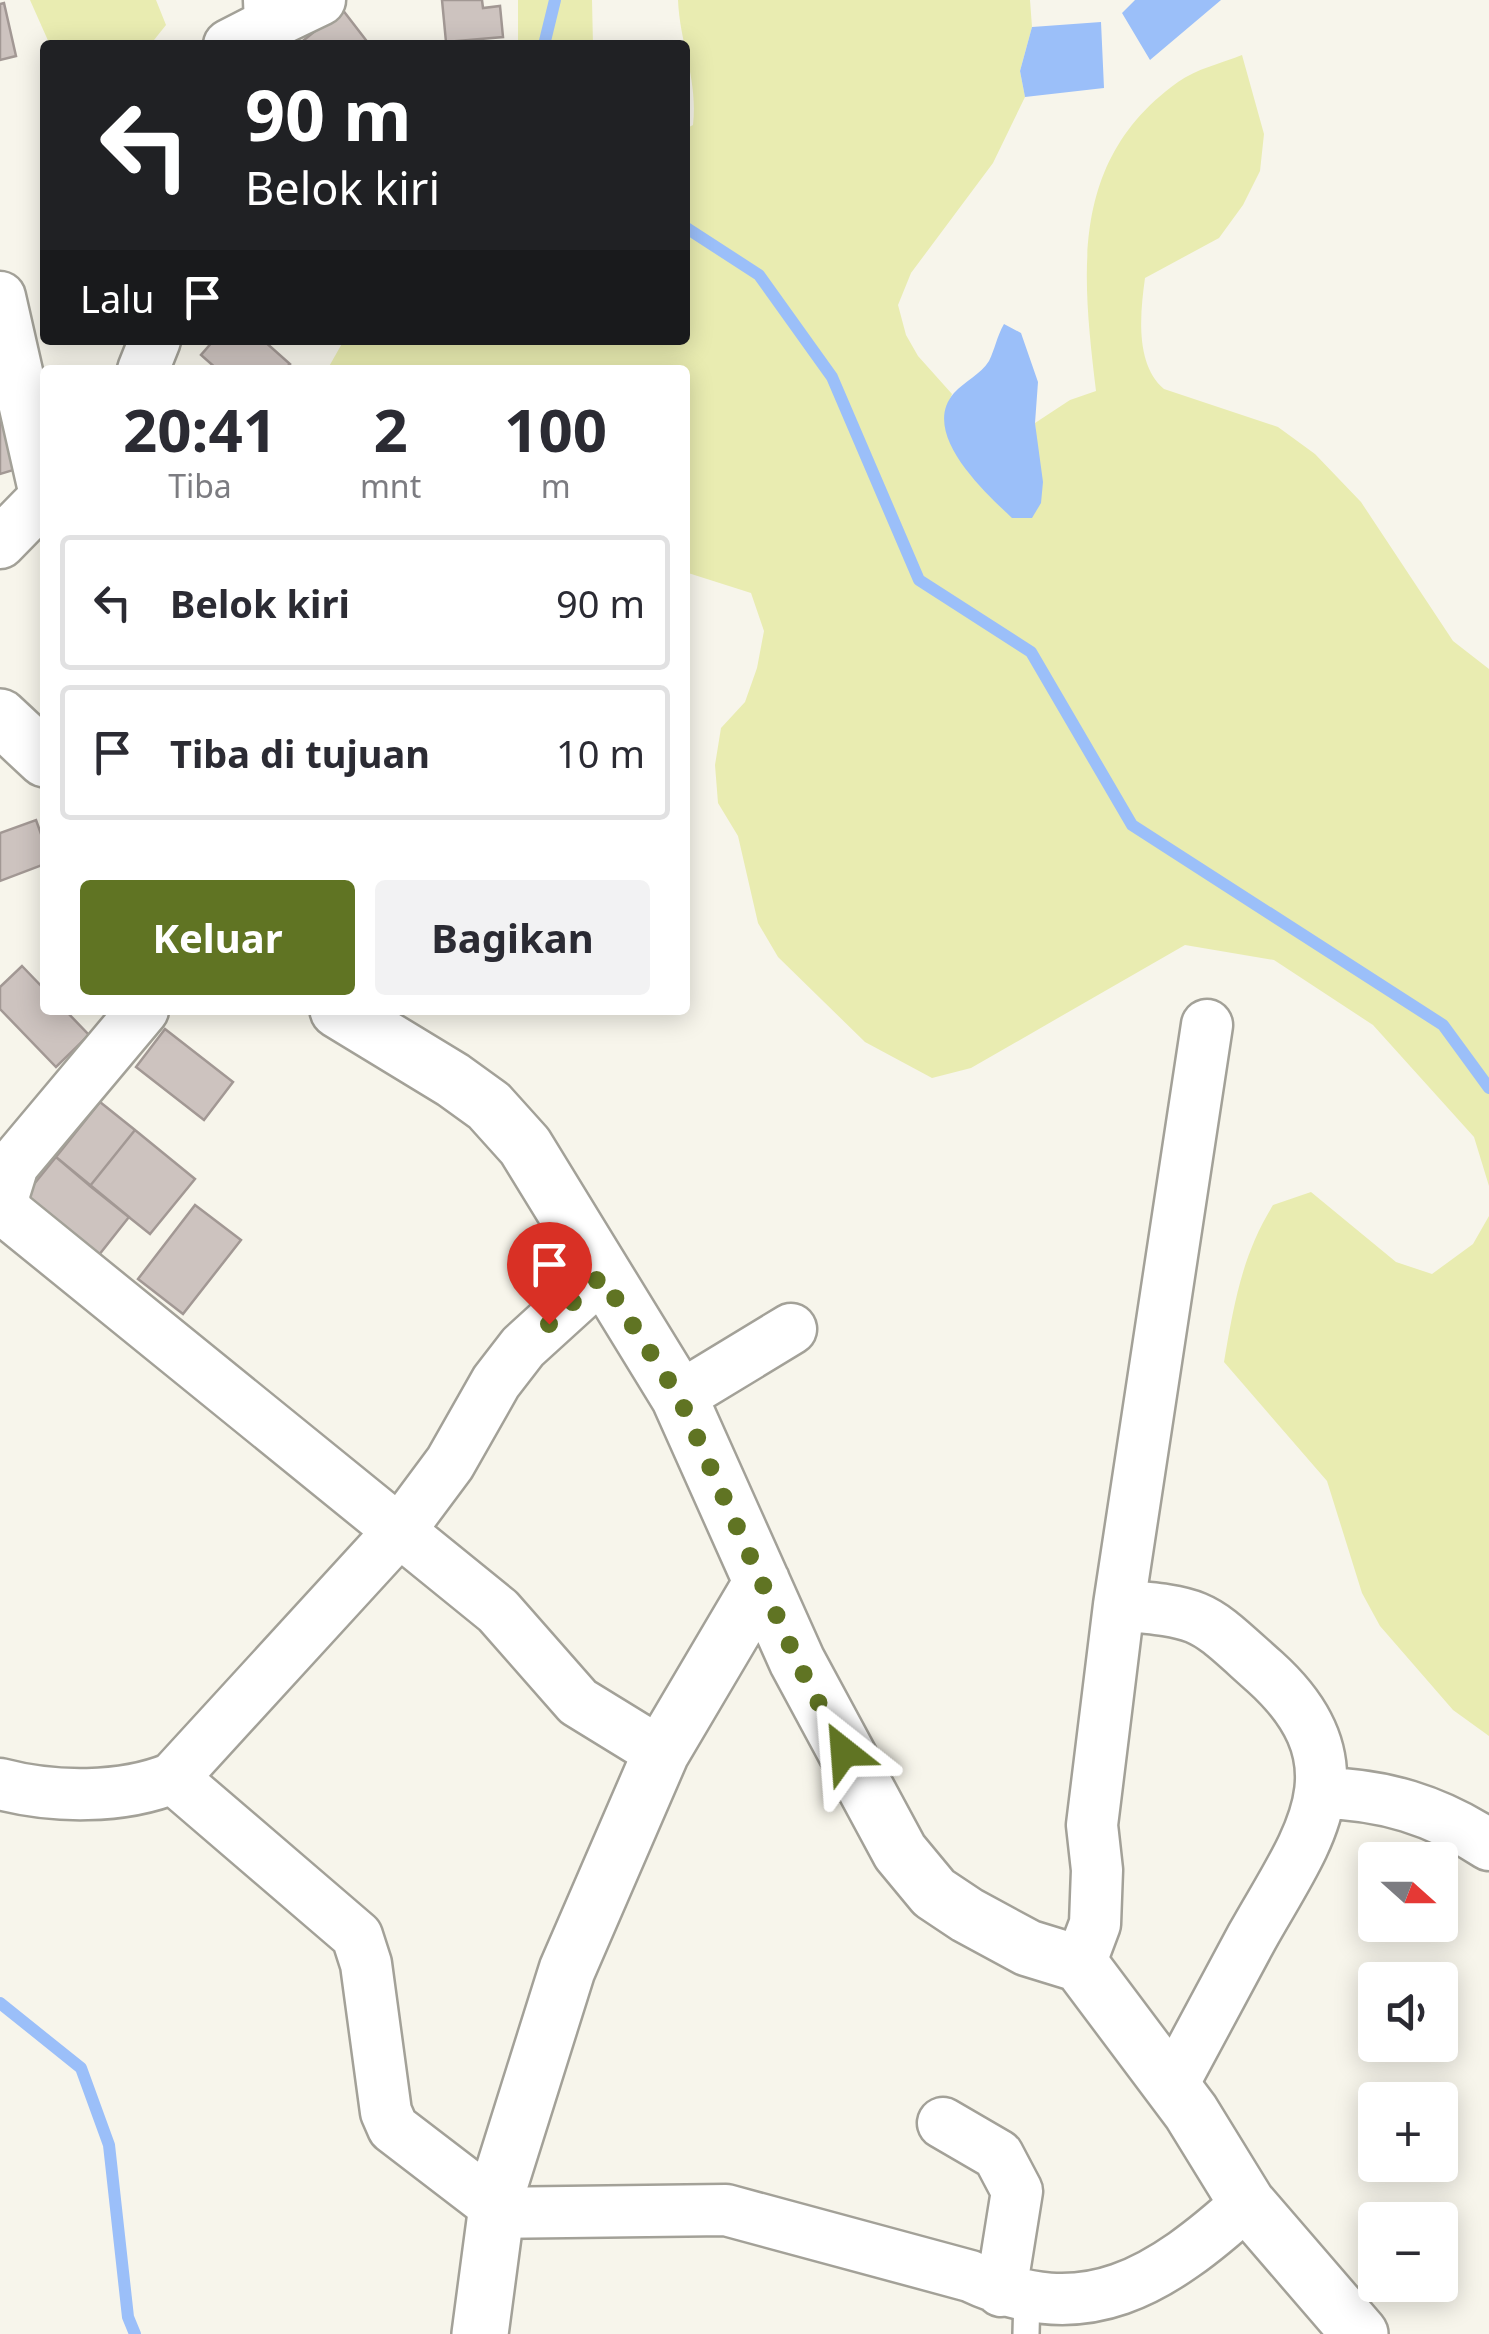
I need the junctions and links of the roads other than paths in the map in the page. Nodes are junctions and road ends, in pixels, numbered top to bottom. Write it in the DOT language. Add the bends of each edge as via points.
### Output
graph roads {
  1 [pos="320,0"];
  2 [pos="256,23"];
  3 [pos="0,296"];
  4 [pos="40,474"];
  5 [pos="40,501"];
  6 [pos="0,543"];
  7 [pos="0,717"];
  8 [pos="40,754"];
  9 [pos="139,1015"];
  10 [pos="372,1018"];
  11 [pos="1207,1026"];
  12 [pos="6,1160"];
  13 [pos="601,1276"];
  14 [pos="791,1329"];
  15 [pos="679,1397"];
  16 [pos="401,1529"];
  17 [pos="762,1582"];
  18 [pos="1119,1604"];
  19 [pos="661,1754"];
  20 [pos="173,1778"];
  21 [pos="0,1784"];
  22 [pos="1320,1794"];
  23 [pos="1489,1845"];
  24 [pos="1080,1964"];
  25 [pos="1172,2086"];
  26 [pos="943,2123"];
  27 [pos="1247,2203"];
  28 [pos="496,2210"];
  29 [pos="1018,2307"];
  30 [pos="480,2334"];
  31 [pos="1360,2334"];
  1 -- 2 [label="street"];
  3 -- 4 [label="street"];
  5 -- 6 [label="street"];
  7 -- 8 [label="street"];
  9 -- 12 [label="street"];
  10 -- 13 [label="street" via="489,1106 525,1146"];
  11 -- 18 [label="street"];
  12 -- 16 [label="street" via="4,1197 18,1224"];
  13 -- 15 [label="street"];
  13 -- 16 [label="street" via="496,1382 450,1463"];
  14 -- 15 [label="street"];
  15 -- 17 [label="street"];
  16 -- 19 [label="street" via="498,1611 578,1702"];
  16 -- 20 [label="street"];
  17 -- 19 [label="street"];
  17 -- 24 [label="street" via="804,1676 900,1852 934,1893 1028,1948"];
  18 -- 22 [label="street" via="1185,1611 1220,1628 1300,1710 1317,1754"];
  18 -- 24 [label="street" via="1092,1825 1096,1908"];
  19 -- 28 [label="street" via="568,1970 514,2126"];
  20 -- 21 [label="street" via="130,1790 68,1793"];
  20 -- 28 [label="street" via="357,1936 393,2128"];
  22 -- 23 [label="street" via="1409,1804"];
  22 -- 25 [label="street" via="1310,1840"];
  24 -- 25 [label="street"];
  25 -- 27 [label="street"];
  26 -- 29 [label="street" via="998,2155 1016,2191"];
  27 -- 29 [label="street" via="1193,2252 1137,2283 1082,2301"];
  27 -- 31 [label="street"];
  28 -- 29 [label="street" via="726,2210 970,2276"];
  28 -- 30 [label="street"];
}
